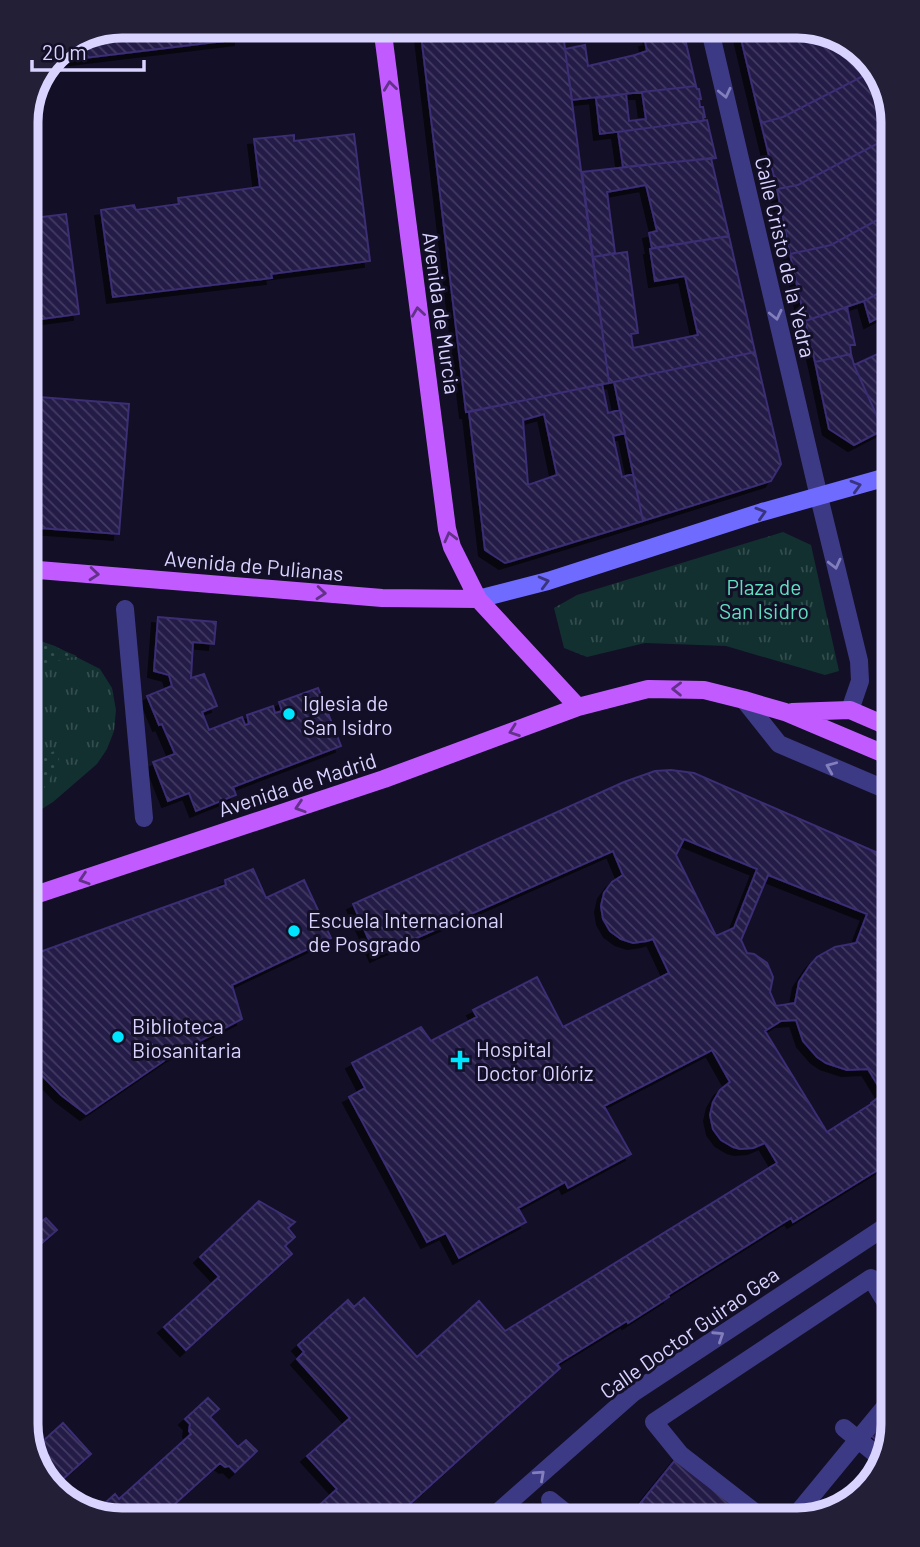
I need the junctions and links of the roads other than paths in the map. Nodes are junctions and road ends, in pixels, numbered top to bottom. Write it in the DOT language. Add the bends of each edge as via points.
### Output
graph roads {
  1 [pos="384,38"];
  2 [pos="712,39"];
  3 [pos="881,479"];
  4 [pos="818,497"];
  5 [pos="39,570"];
  6 [pos="478,599"];
  7 [pos="125,609"];
  8 [pos="744,700"];
  9 [pos="578,707"];
  10 [pos="850,710"];
  11 [pos="785,712"];
  12 [pos="881,723"];
  13 [pos="881,753"];
  14 [pos="881,787"];
  15 [pos="144,818"];
  16 [pos="39,894"];
  17 [pos="881,1231"];
  18 [pos="881,1293"];
  19 [pos="881,1412"];
  20 [pos="844,1428"];
  21 [pos="859,1439"];
  22 [pos="876,1454"];
  23 [pos="550,1500"];
  24 [pos="503,1508"];
  25 [pos="560,1508"];
  26 [pos="755,1508"];
  27 [pos="802,1508"];
  6 -- 1 [label="main road, Avenida de Murcia, one-way" via="447,529"];
  2 -- 4 [label="street, Calle Cristo de la Yedra, one-way"];
  4 -- 3 [label="main road, one-way"];
  6 -- 4 [label="main road, one-way"];
  4 -- 10 [label="street, one-way" via="859,661 860,681"];
  5 -- 6 [label="main road, Avenida de Pulianas, one-way" via="382,598"];
  6 -- 9 [label="main road"];
  7 -- 15 [label="street"];
  8 -- 9 [label="main road, Avenida de Madrid, one-way" via="704,690 648,689"];
  8 -- 11 [label="main road, Avenida de Madrid"];
  14 -- 8 [label="street, one-way" via="779,744"];
  9 -- 16 [label="main road, Avenida de Madrid, one-way" via="384,779"];
  10 -- 11 [label="main road, Avenida de Madrid"];
  10 -- 12 [label="main road, Avenida de Madrid"];
  11 -- 13 [label="main road, Avenida de Madrid"];
  24 -- 17 [label="street, Calle Doctor Guirao Gea, one-way" via="633,1393"];
  18 -- 26 [label="street" via="872,1278 654,1422 680,1454"];
  19 -- 21 [label="street"];
  20 -- 21 [label="street"];
  21 -- 22 [label="street"];
  21 -- 27 [label="street"];
  23 -- 25 [label="street"];
}
